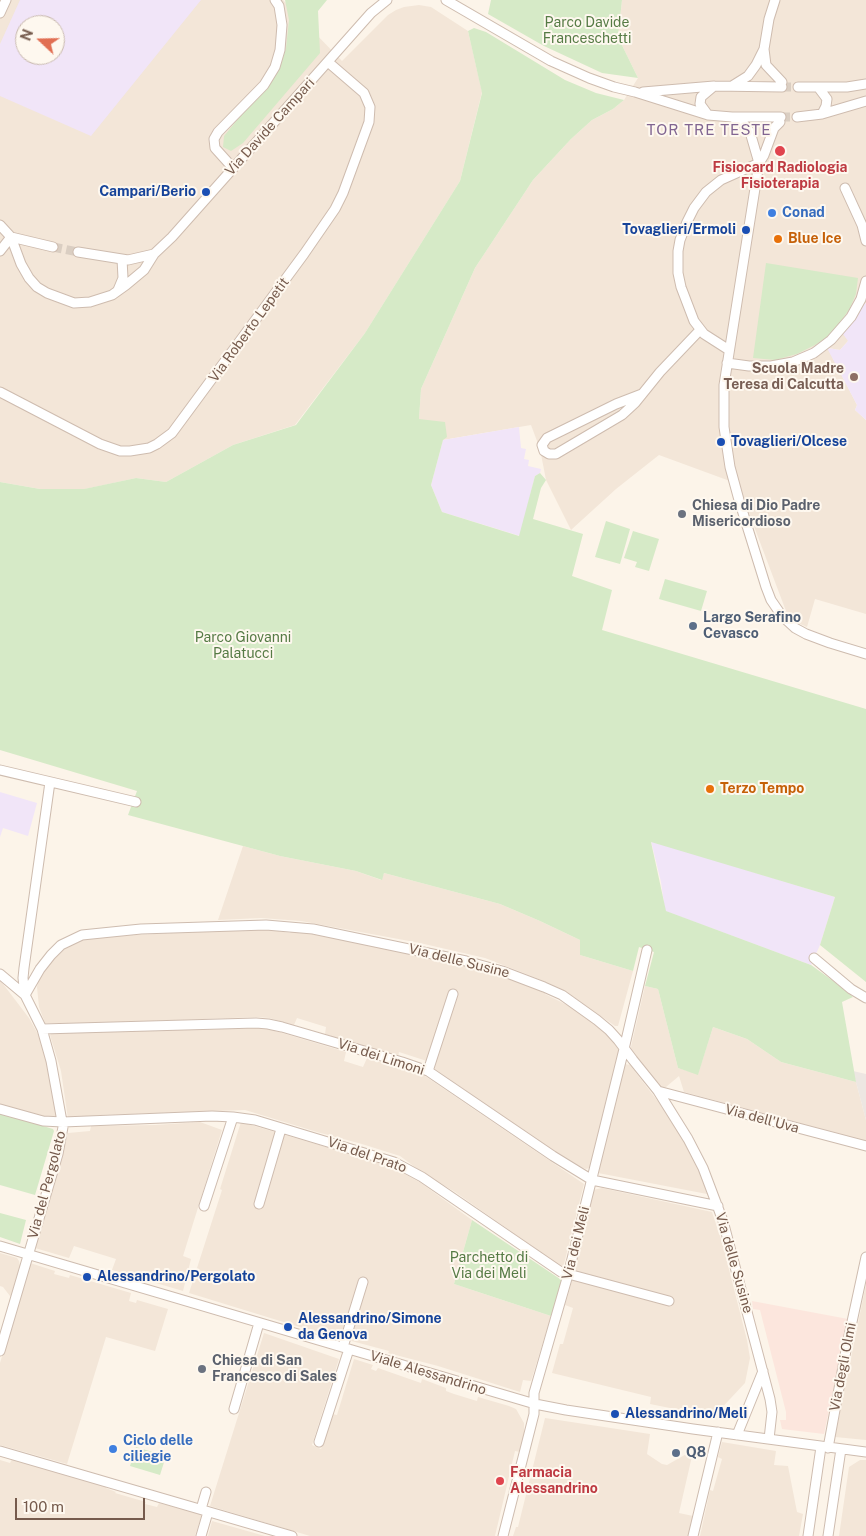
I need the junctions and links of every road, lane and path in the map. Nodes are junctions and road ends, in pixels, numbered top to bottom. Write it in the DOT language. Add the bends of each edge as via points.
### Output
graph roads {
  1 [pos="275,0"];
  2 [pos="388,0"];
  3 [pos="446,0"];
  4 [pos="775,0"];
  5 [pos="764,49"];
  6 [pos="328,62"];
  7 [pos="866,84"];
  8 [pos="714,86"];
  9 [pos="730,87"];
  10 [pos="798,87"];
  11 [pos="818,87"];
  12 [pos="636,92"];
  13 [pos="866,101"];
  14 [pos="822,114"];
  15 [pos="708,115"];
  16 [pos="732,117"];
  17 [pos="797,117"];
  18 [pos="759,163"];
  19 [pos="233,168"];
  20 [pos="845,188"];
  21 [pos="0,226"];
  22 [pos="11,237"];
  23 [pos="866,241"];
  24 [pos="53,247"];
  25 [pos="0,251"];
  26 [pos="78,252"];
  27 [pos="154,254"];
  28 [pos="122,259"];
  29 [pos="866,281"];
  30 [pos="118,291"];
  31 [pos="700,330"];
  32 [pos="729,350"];
  33 [pos="727,363"];
  34 [pos="0,392"];
  35 [pos="642,394"];
  36 [pos="866,654"];
  37 [pos="0,770"];
  38 [pos="50,782"];
  39 [pos="136,802"];
  40 [pos="647,950"];
  41 [pos="814,958"];
  42 [pos="0,974"];
  43 [pos="453,994"];
  44 [pos="25,995"];
  45 [pos="866,998"];
  46 [pos="42,1029"];
  47 [pos="624,1049"];
  48 [pos="428,1071"];
  49 [pos="658,1091"];
  50 [pos="0,1109"];
  51 [pos="233,1116"];
  52 [pos="63,1122"];
  53 [pos="281,1128"];
  54 [pos="866,1146"];
  55 [pos="592,1180"];
  56 [pos="259,1204"];
  57 [pos="204,1206"];
  58 [pos="718,1206"];
  59 [pos="0,1246"];
  60 [pos="28,1254"];
  61 [pos="866,1257"];
  62 [pos="568,1275"];
  63 [pos="363,1282"];
  64 [pos="669,1301"];
  65 [pos="259,1323"];
  66 [pos="346,1348"];
  67 [pos="0,1351"];
  68 [pos="763,1370"];
  69 [pos="535,1404"];
  70 [pos="234,1409"];
  71 [pos="718,1432"];
  72 [pos="737,1435"];
  73 [pos="769,1439"];
  74 [pos="319,1442"];
  75 [pos="825,1447"];
  76 [pos="841,1449"];
  77 [pos="0,1451"];
  78 [pos="866,1452"];
  79 [pos="206,1492"];
  80 [pos="205,1510"];
  81 [pos="201,1536"];
  82 [pos="292,1536"];
  83 [pos="503,1536"];
  84 [pos="693,1536"];
  85 [pos="808,1536"];
  86 [pos="828,1536"];
  1 -- 19 [label="street" via="282,25 275,67 264,85 214,140 215,148"];
  2 -- 6 [label="street, Via Davide Campari" via="371,13"];
  3 -- 12 [label="street" via="551,61 589,78"];
  4 -- 5 [label="street"];
  5 -- 9 [label="street" via="748,76"];
  5 -- 9 [label="street" via="766,65 782,84"];
  6 -- 19 [label="street, Via Davide Campari"];
  6 -- 34 [label="street, Via Roberto Lepetit" via="364,93 370,107 369,122 342,193 335,209 304,254 172,433 149,448 120,451 100,444"];
  7 -- 11 [label="street"];
  8 -- 9 [label="street"];
  8 -- 12 [label="street"];
  8 -- 15 [label="street" via="701,97 700,104"];
  10 -- 11 [label="street"];
  11 -- 14 [label="street" via="827,99"];
  12 -- 15 [label="street"];
  13 -- 14 [label="street"];
  14 -- 17 [label="street"];
  15 -- 16 [label="street"];
  16 -- 18 [label="street" via="750,132"];
  16 -- 18 [label="street" via="781,120 774,128"];
  18 -- 31 [label="street" via="731,175 710,189 694,208 684,228 678,251 679,278"];
  18 -- 32 [label="street"];
  19 -- 27 [label="street, Via Davide Campari"];
  20 -- 23 [label="street"];
  21 -- 22 [label="street, Via Davide Campari"];
  22 -- 24 [label="street"];
  22 -- 25 [label="street"];
  22 -- 30 [label="street, Via Davide Campari" via="29,278 47,293 74,302 90,302"];
  26 -- 28 [label="street"];
  27 -- 28 [label="street"];
  27 -- 30 [label="street, Via Davide Campari" via="144,270"];
  28 -- 30 [label="street" via="123,278"];
  29 -- 33 [label="street" via="851,317 831,340 814,353 771,366"];
  31 -- 32 [label="street"];
  31 -- 35 [label="street"];
  32 -- 33 [label="street"];
  33 -- 36 [label="street" via="723,406 726,452 768,594 782,616 795,628 814,638"];
  35 -- 35 [label="street" via="547,438 542,445 544,451 556,454 622,415"];
  37 -- 38 [label="street"];
  38 -- 39 [label="street"];
  38 -- 44 [label="street" via="24,968"];
  40 -- 47 [label="street, Via dei Meli"];
  41 -- 45 [label="street"];
  42 -- 44 [label="street, Via del Pergolato"];
  43 -- 48 [label="street"];
  44 -- 46 [label="street, Via del Pergolato"];
  44 -- 47 [label="street, Via delle Susine" via="51,954 82,935 141,929 289,926 489,966 562,995 609,1030"];
  46 -- 48 [label="street, Via dei Limoni" via="268,1024"];
  46 -- 52 [label="street, Via del Pergolato"];
  47 -- 49 [label="street, Via delle Susine"];
  47 -- 55 [label="street, Via dei Meli"];
  48 -- 55 [label="street, Via dei Limoni"];
  49 -- 54 [label="street, Via dell'Uva"];
  49 -- 58 [label="street, Via delle Susine" via="688,1139"];
  50 -- 52 [label="street, Via del Prato" via="43,1121"];
  51 -- 52 [label="street, Via del Prato"];
  51 -- 53 [label="street, Via del Prato"];
  51 -- 57 [label="street"];
  52 -- 60 [label="street, Via del Pergolato" via="58,1154"];
  53 -- 56 [label="street"];
  53 -- 62 [label="street, Via del Prato" via="372,1154 407,1168"];
  55 -- 58 [label="street, Via dei Limoni"];
  55 -- 62 [label="street, Via dei Meli"];
  58 -- 68 [label="street, Via delle Susine"];
  59 -- 60 [label="street, Viale Alessandrino"];
  60 -- 65 [label="street, Viale Alessandrino"];
  60 -- 67 [label="street, Via del Pergolato"];
  61 -- 75 [label="street, Via degli Olmi"];
  62 -- 64 [label="street, Via del Prato"];
  62 -- 69 [label="street, Via dei Meli" via="534,1393"];
  63 -- 66 [label="street"];
  65 -- 66 [label="street, Viale Alessandrino"];
  65 -- 70 [label="street"];
  66 -- 69 [label="street, Viale Alessandrino"];
  66 -- 74 [label="street"];
  68 -- 72 [label="street"];
  68 -- 73 [label="street, Via delle Susine" via="772,1412"];
  69 -- 71 [label="street, Viale Alessandrino"];
  69 -- 83 [label="street, Via dei Meli"];
  71 -- 72 [label="street, Viale Alessandrino"];
  71 -- 84 [label="street"];
  72 -- 73 [label="street, Viale Alessandrino"];
  73 -- 75 [label="street, Viale Alessandrino"];
  75 -- 76 [label="street, Viale Alessandrino"];
  75 -- 85 [label="street, Via degli Olmi"];
  76 -- 78 [label="street, Viale Alessandrino"];
  76 -- 86 [label="street"];
  77 -- 80 [label="street"];
  79 -- 80 [label="street"];
  80 -- 81 [label="street"];
  80 -- 82 [label="street"];
}
